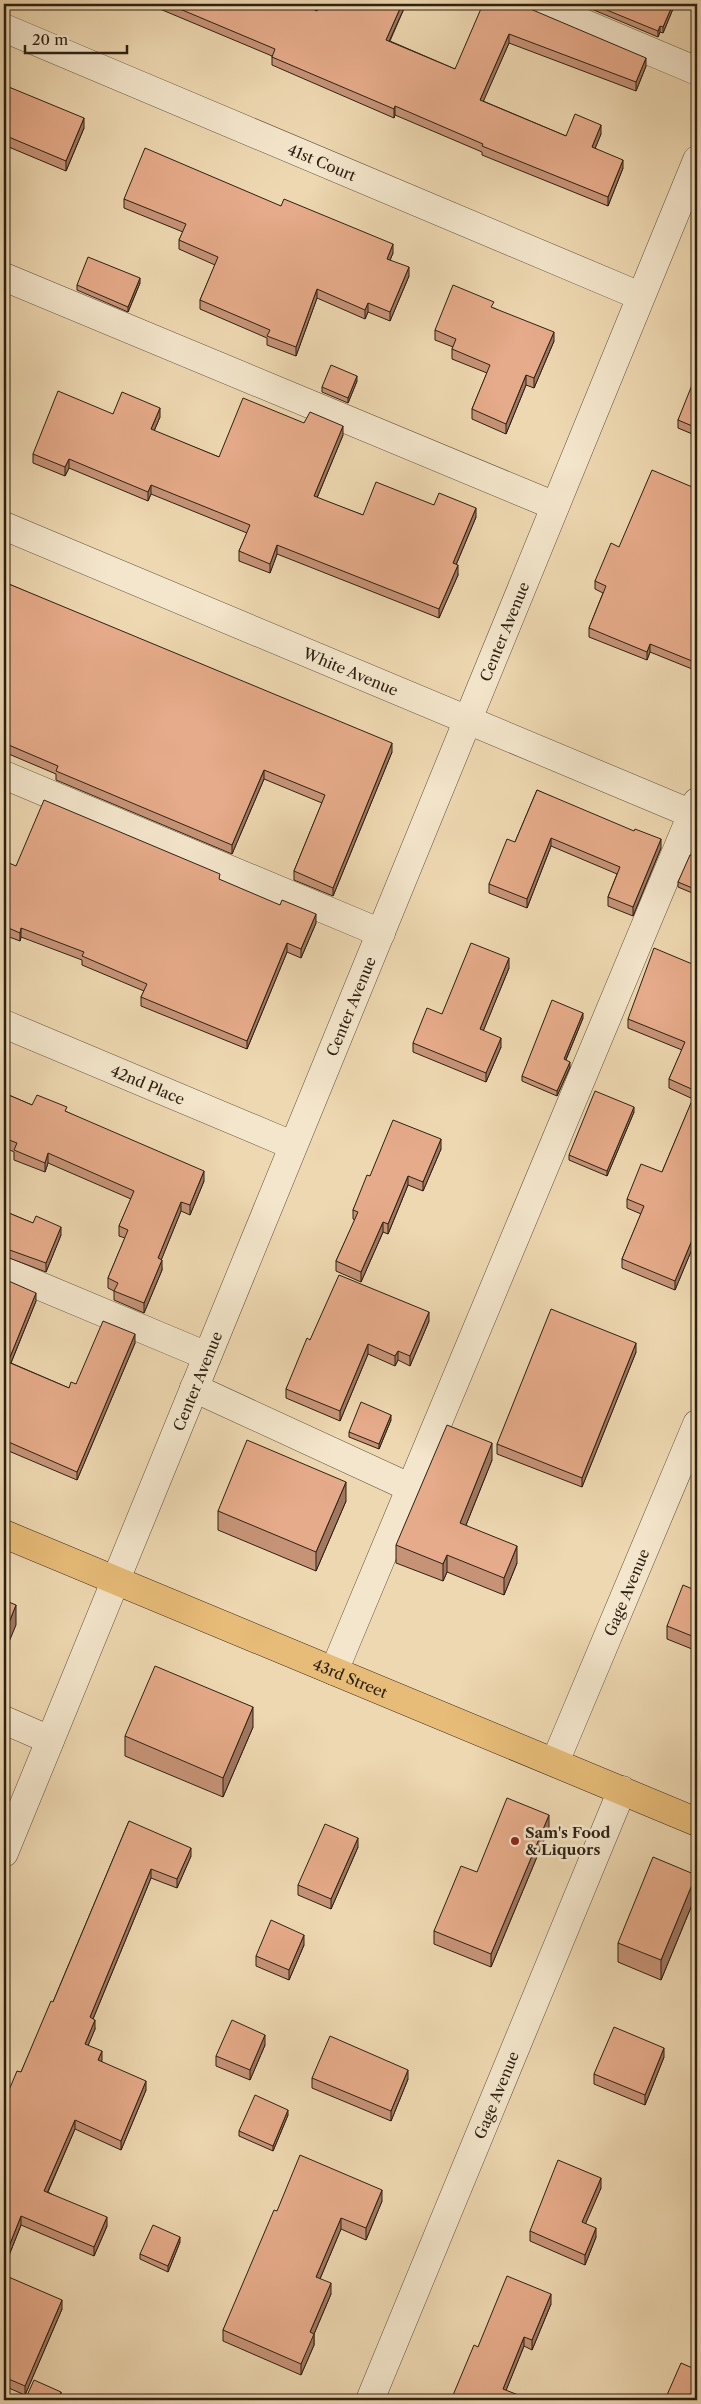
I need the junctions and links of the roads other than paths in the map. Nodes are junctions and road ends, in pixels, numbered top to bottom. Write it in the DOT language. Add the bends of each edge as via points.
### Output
graph roads {
  1 [pos="538,4"];
  2 [pos="4,28"];
  3 [pos="697,71"];
  4 [pos="697,160"];
  5 [pos="4,277"];
  6 [pos="640,296"];
  7 [pos="555,506"];
  8 [pos="4,526"];
  9 [pos="469,719"];
  10 [pos="4,775"];
  11 [pos="696,811"];
  12 [pos="382,933"];
  13 [pos="4,1024"];
  14 [pos="292,1146"];
  15 [pos="4,1271"];
  16 [pos="207,1356"];
  17 [pos="194,1388"];
  18 [pos="697,1424"];
  19 [pos="411,1488"];
  20 [pos="4,1534"];
  21 [pos="116,1580"];
  22 [pos="334,1671"];
  23 [pos="4,1720"];
  24 [pos="50,1740"];
  25 [pos="555,1762"];
  26 [pos="622,1790"];
  27 [pos="697,1822"];
  28 [pos="4,1853"];
  29 [pos="370,2400"];
  1 -- 3 [label="street"];
  2 -- 6 [label="street, 41st Court"];
  4 -- 6 [label="street, Center Avenue"];
  5 -- 7 [label="street"];
  6 -- 7 [label="street, Center Avenue"];
  7 -- 9 [label="street, Center Avenue"];
  8 -- 9 [label="street, White Avenue"];
  9 -- 11 [label="street, White Avenue"];
  9 -- 12 [label="street, Center Avenue"];
  10 -- 12 [label="street"];
  11 -- 19 [label="street"];
  12 -- 14 [label="street, Center Avenue"];
  13 -- 14 [label="street, 42nd Place"];
  14 -- 16 [label="street, Center Avenue"];
  15 -- 16 [label="street"];
  16 -- 17 [label="street, Center Avenue"];
  17 -- 19 [label="street"];
  17 -- 21 [label="street, Center Avenue"];
  18 -- 25 [label="street, Gage Avenue"];
  19 -- 22 [label="street"];
  20 -- 21 [label="main road, 43rd Street"];
  21 -- 22 [label="main road, 43rd Street"];
  21 -- 24 [label="street, Center Avenue"];
  22 -- 25 [label="main road, 43rd Street"];
  23 -- 24 [label="street"];
  24 -- 28 [label="street, Center Avenue"];
  25 -- 26 [label="main road, 43rd Street"];
  26 -- 27 [label="main road, 43rd Street"];
  26 -- 29 [label="street, Gage Avenue"];
}
